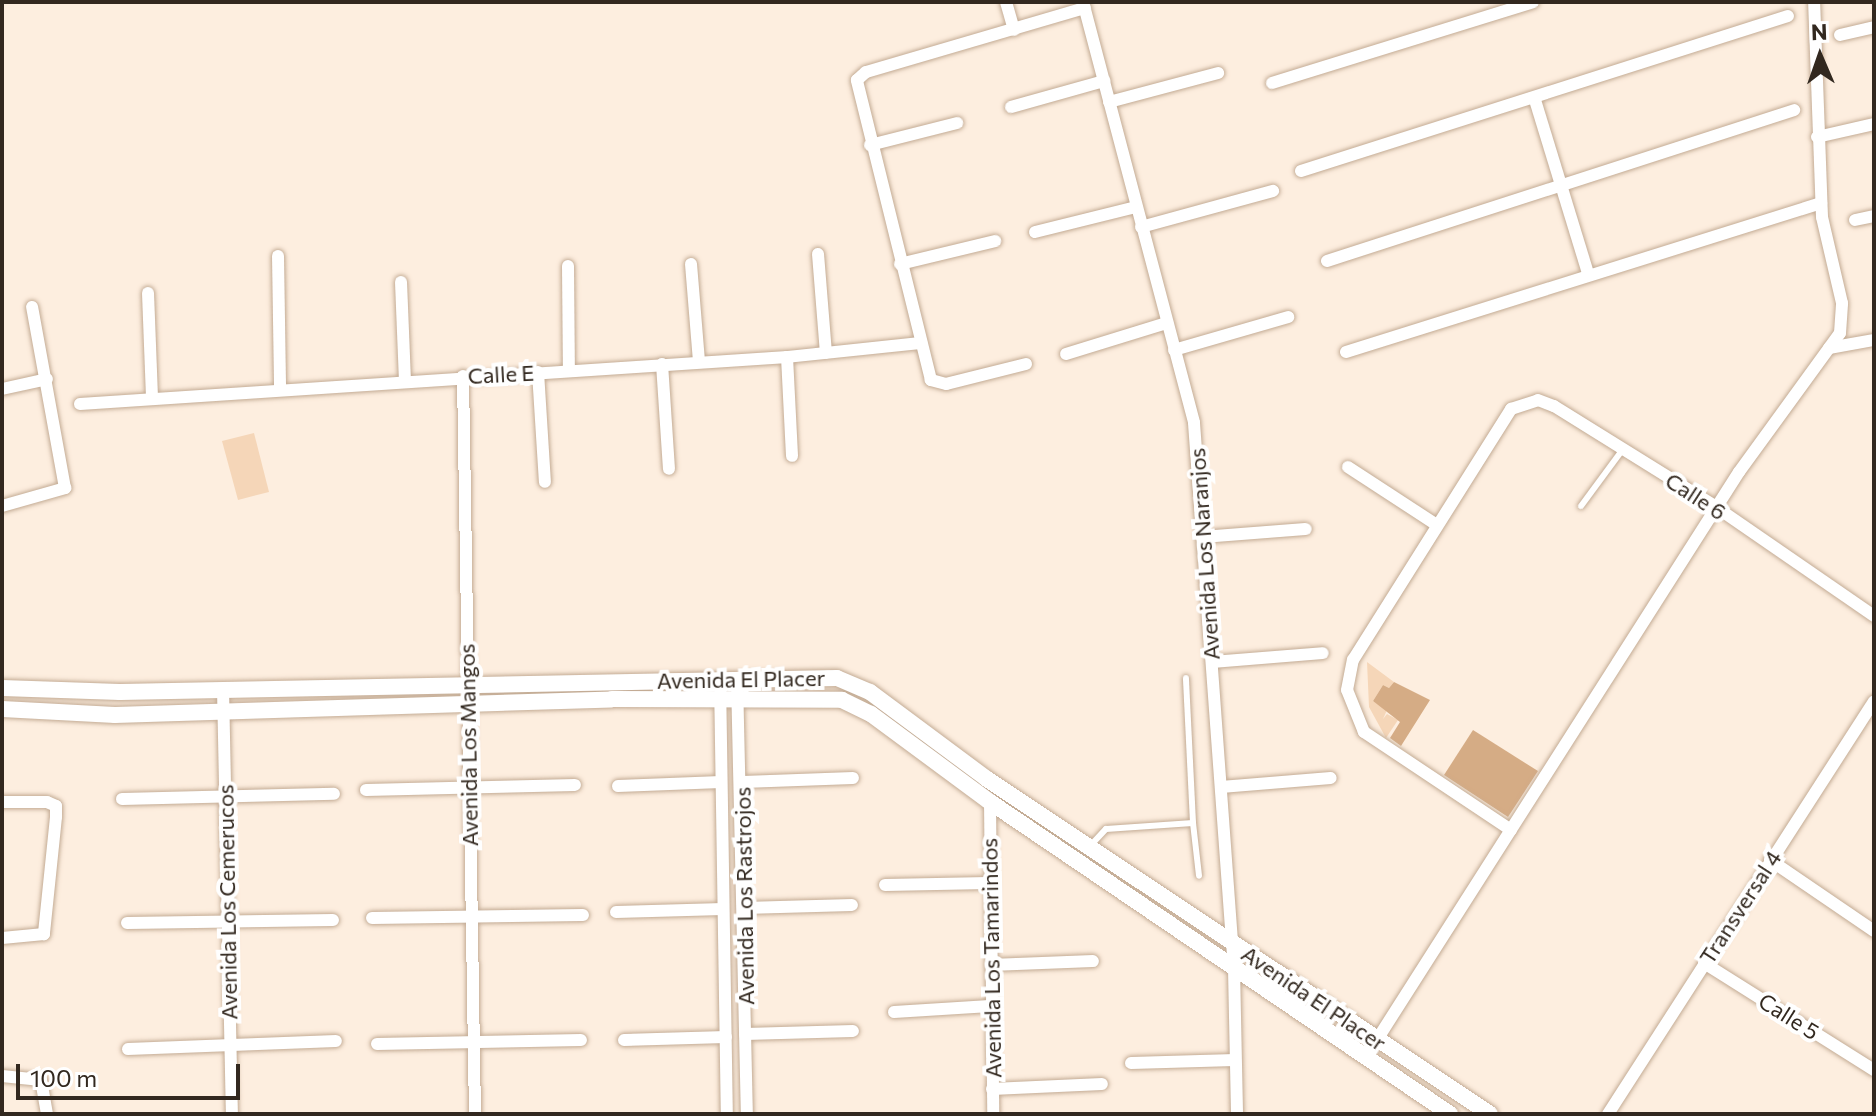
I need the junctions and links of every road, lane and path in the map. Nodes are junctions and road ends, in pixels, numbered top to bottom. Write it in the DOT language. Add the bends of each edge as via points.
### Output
graph roads {
  1 [pos="1006,2"];
  2 [pos="1533,2"];
  3 [pos="1814,2"];
  4 [pos="1084,5"];
  5 [pos="1507,6"];
  6 [pos="1788,16"];
  7 [pos="1874,27"];
  8 [pos="1014,30"];
  9 [pos="1840,35"];
  10 [pos="1218,73"];
  11 [pos="1104,81"];
  12 [pos="1272,83"];
  13 [pos="1535,100"];
  14 [pos="1109,102"];
  15 [pos="1011,107"];
  16 [pos="1794,110"];
  17 [pos="957,123"];
  18 [pos="1874,124"];
  19 [pos="1817,137"];
  20 [pos="870,145"];
  21 [pos="1301,171"];
  22 [pos="1562,183"];
  23 [pos="1273,191"];
  24 [pos="1821,203"];
  25 [pos="1136,207"];
  26 [pos="1874,216"];
  27 [pos="1855,220"];
  28 [pos="1141,227"];
  29 [pos="1035,232"];
  30 [pos="995,241"];
  31 [pos="818,254"];
  32 [pos="278,256"];
  33 [pos="1327,261"];
  34 [pos="691,264"];
  35 [pos="900,264"];
  36 [pos="568,266"];
  37 [pos="1588,273"];
  38 [pos="401,282"];
  39 [pos="148,293"];
  40 [pos="32,307"];
  41 [pos="1288,317"];
  42 [pos="1167,323"];
  43 [pos="1874,340"];
  44 [pos="921,343"];
  45 [pos="1829,348"];
  46 [pos="1174,350"];
  47 [pos="1346,352"];
  48 [pos="826,353"];
  49 [pos="1066,354"];
  50 [pos="787,357"];
  51 [pos="699,362"];
  52 [pos="662,364"];
  53 [pos="1026,364"];
  54 [pos="569,371"];
  55 [pos="538,372"];
  56 [pos="463,376"];
  57 [pos="47,379"];
  58 [pos="405,381"];
  59 [pos="2,389"];
  60 [pos="280,390"];
  61 [pos="152,398"];
  62 [pos="80,404"];
  63 [pos="1623,449"];
  64 [pos="792,456"];
  65 [pos="1348,467"];
  66 [pos="669,469"];
  67 [pos="545,482"];
  68 [pos="2,506"];
  69 [pos="1581,506"];
  70 [pos="1716,507"];
  71 [pos="1437,525"];
  72 [pos="1306,529"];
  73 [pos="1202,537"];
  74 [pos="1874,616"];
  75 [pos="1323,653"];
  76 [pos="1212,662"];
  77 [pos="1186,678"];
  78 [pos="728,679"];
  79 [pos="466,685"];
  80 [pos="2,688"];
  81 [pos="223,689"];
  82 [pos="739,700"];
  83 [pos="720,701"];
  84 [pos="1874,701"];
  85 [pos="467,705"];
  86 [pos="2,709"];
  87 [pos="226,712"];
  88 [pos="853,778"];
  89 [pos="1331,778"];
  90 [pos="721,782"];
  91 [pos="743,782"];
  92 [pos="575,785"];
  93 [pos="618,786"];
  94 [pos="1221,787"];
  95 [pos="468,788"];
  96 [pos="366,790"];
  97 [pos="334,794"];
  98 [pos="224,795"];
  99 [pos="122,799"];
  100 [pos="2,802"];
  101 [pos="990,802"];
  102 [pos="1193,823"];
  103 [pos="1511,830"];
  104 [pos="1089,848"];
  105 [pos="1770,860"];
  106 [pos="1199,876"];
  107 [pos="988,883"];
  108 [pos="885,885"];
  109 [pos="852,905"];
  110 [pos="744,908"];
  111 [pos="723,909"];
  112 [pos="616,912"];
  113 [pos="583,915"];
  114 [pos="471,916"];
  115 [pos="372,918"];
  116 [pos="333,920"];
  117 [pos="226,922"];
  118 [pos="127,923"];
  119 [pos="1874,931"];
  120 [pos="2,938"];
  121 [pos="1232,943"];
  122 [pos="1093,961"];
  123 [pos="1704,963"];
  124 [pos="991,965"];
  125 [pos="1234,969"];
  126 [pos="990,1006"];
  127 [pos="894,1012"];
  128 [pos="853,1031"];
  129 [pos="745,1034"];
  130 [pos="726,1037"];
  131 [pos="1377,1039"];
  132 [pos="581,1040"];
  133 [pos="624,1040"];
  134 [pos="336,1041"];
  135 [pos="474,1042"];
  136 [pos="377,1044"];
  137 [pos="229,1046"];
  138 [pos="128,1049"];
  139 [pos="1366,1057"];
  140 [pos="1235,1060"];
  141 [pos="1131,1063"];
  142 [pos="1874,1070"];
  143 [pos="2,1076"];
  144 [pos="1102,1084"];
  145 [pos="992,1089"];
  146 [pos="47,1114"];
  147 [pos="232,1114"];
  148 [pos="475,1114"];
  149 [pos="727,1114"];
  150 [pos="747,1114"];
  151 [pos="993,1114"];
  152 [pos="1237,1114"];
  153 [pos="1450,1114"];
  154 [pos="1490,1114"];
  155 [pos="1608,1114"];
  1 -- 8 [label="street"];
  2 -- 5 [label="street"];
  3 -- 19 [label="street"];
  4 -- 8 [label="street"];
  4 -- 11 [label="street, Avenida Los Naranjos"];
  5 -- 12 [label="street"];
  6 -- 13 [label="street"];
  7 -- 9 [label="street"];
  8 -- 20 [label="street" via="861,74 857,88"];
  10 -- 14 [label="street"];
  11 -- 14 [label="street, Avenida Los Naranjos"];
  11 -- 15 [label="street"];
  13 -- 21 [label="street"];
  13 -- 22 [label="street"];
  14 -- 25 [label="street, Avenida Los Naranjos"];
  16 -- 22 [label="street"];
  17 -- 20 [label="street"];
  18 -- 19 [label="street"];
  19 -- 24 [label="street"];
  20 -- 35 [label="street"];
  22 -- 33 [label="street"];
  22 -- 37 [label="street"];
  23 -- 28 [label="street"];
  24 -- 37 [label="street"];
  24 -- 45 [label="street" via="1842,303 1840,333"];
  25 -- 28 [label="street, Avenida Los Naranjos"];
  25 -- 29 [label="street"];
  26 -- 27 [label="street"];
  28 -- 42 [label="street, Avenida Los Naranjos"];
  30 -- 35 [label="street"];
  31 -- 48 [label="street"];
  32 -- 60 [label="street"];
  34 -- 51 [label="street"];
  35 -- 44 [label="street"];
  36 -- 54 [label="street"];
  37 -- 47 [label="street"];
  38 -- 58 [label="street"];
  39 -- 61 [label="street"];
  40 -- 57 [label="street"];
  41 -- 46 [label="street"];
  42 -- 46 [label="street, Avenida Los Naranjos"];
  42 -- 49 [label="street"];
  43 -- 45 [label="street"];
  44 -- 48 [label="street, Calle E"];
  44 -- 53 [label="street" via="931,380 946,384"];
  45 -- 70 [label="street"];
  46 -- 73 [label="street, Avenida Los Naranjos" via="1194,423"];
  48 -- 50 [label="street, Calle E"];
  50 -- 51 [label="street, Calle E"];
  50 -- 64 [label="street"];
  51 -- 52 [label="street, Calle E"];
  52 -- 54 [label="street, Calle E"];
  52 -- 66 [label="street"];
  54 -- 55 [label="street, Calle E"];
  55 -- 56 [label="street, Calle E"];
  55 -- 67 [label="street"];
  56 -- 58 [label="street, Calle E"];
  56 -- 79 [label="street, Avenida Los Mangos"];
  57 -- 59 [label="street"];
  57 -- 68 [label="street" via="65,488"];
  58 -- 60 [label="street, Calle E"];
  60 -- 61 [label="street, Calle E"];
  61 -- 62 [label="street, Calle E"];
  63 -- 69 [label="lane"];
  63 -- 70 [label="street, Calle 6"];
  63 -- 71 [label="street, Calle 6" via="1538,400 1511,409"];
  65 -- 71 [label="street"];
  70 -- 74 [label="street, Calle 6"];
  70 -- 103 [label="street"];
  71 -- 103 [label="street" via="1353,660 1350,703 1364,732"];
  72 -- 73 [label="street"];
  73 -- 76 [label="street, Avenida Los Naranjos"];
  75 -- 76 [label="street"];
  76 -- 94 [label="street, Avenida Los Naranjos"];
  77 -- 102 [label="lane"];
  78 -- 79 [label="street, Avenida El Placer"];
  78 -- 82 [label="street, Avenida Los Rastrojos"];
  78 -- 83 [label="street, Avenida Los Rastrojos"];
  78 -- 104 [label="street, Avenida El Placer" via="837,678 870,692"];
  79 -- 81 [label="street, Avenida El Placer"];
  79 -- 85 [label="street, Avenida Los Mangos"];
  80 -- 81 [label="street, Avenida El Placer"];
  81 -- 87 [label="street, Avenida Los Cemerucos"];
  82 -- 83 [label="street, Avenida El Placer"];
  82 -- 91 [label="street, Avenida Los Rastrojos"];
  82 -- 101 [label="street, Avenida El Placer" via="842,700 871,714"];
  83 -- 85 [label="street, Avenida El Placer"];
  83 -- 90 [label="street, Avenida Los Rastrojos"];
  84 -- 105 [label="street, Transversal 4"];
  85 -- 87 [label="street, Avenida El Placer"];
  85 -- 95 [label="street, Avenida Los Mangos"];
  86 -- 87 [label="street, Avenida El Placer" via="115,715"];
  87 -- 98 [label="street, Avenida Los Cemerucos"];
  88 -- 91 [label="street"];
  89 -- 94 [label="street"];
  90 -- 93 [label="street"];
  90 -- 111 [label="street, Avenida Los Rastrojos"];
  91 -- 110 [label="street, Avenida Los Rastrojos"];
  92 -- 95 [label="street"];
  94 -- 121 [label="street, Avenida Los Naranjos"];
  95 -- 96 [label="street"];
  95 -- 114 [label="street, Avenida Los Mangos"];
  97 -- 98 [label="street"];
  98 -- 99 [label="street"];
  98 -- 117 [label="street, Avenida Los Cemerucos"];
  100 -- 120 [label="street" via="56,806 44,934"];
  101 -- 107 [label="street, Avenida Los Tamarindos"];
  101 -- 125 [label="street, Avenida El Placer"];
  102 -- 104 [label="lane" via="1106,829"];
  102 -- 106 [label="lane"];
  103 -- 131 [label="street"];
  104 -- 121 [label="street, Avenida El Placer"];
  105 -- 119 [label="street"];
  105 -- 123 [label="street, Transversal 4"];
  107 -- 108 [label="street"];
  107 -- 124 [label="street, Avenida Los Tamarindos"];
  109 -- 110 [label="street"];
  110 -- 129 [label="street, Avenida Los Rastrojos"];
  111 -- 112 [label="street"];
  111 -- 130 [label="street, Avenida Los Rastrojos"];
  113 -- 114 [label="street"];
  114 -- 115 [label="street"];
  114 -- 135 [label="street, Avenida Los Mangos"];
  116 -- 117 [label="street"];
  117 -- 118 [label="street"];
  117 -- 137 [label="street, Avenida Los Cemerucos"];
  121 -- 125 [label="street, Avenida Los Naranjos"];
  121 -- 131 [label="street, Avenida El Placer"];
  122 -- 124 [label="street"];
  123 -- 142 [label="street, Calle 5"];
  123 -- 155 [label="street, Transversal 4"];
  124 -- 126 [label="street, Avenida Los Tamarindos"];
  125 -- 139 [label="street, Avenida El Placer"];
  125 -- 140 [label="street, Avenida Los Naranjos"];
  126 -- 127 [label="street"];
  126 -- 145 [label="street, Avenida Los Tamarindos"];
  128 -- 129 [label="street"];
  129 -- 150 [label="street, Avenida Los Rastrojos"];
  130 -- 133 [label="street"];
  130 -- 149 [label="street, Avenida Los Rastrojos"];
  131 -- 139 [label="street"];
  131 -- 154 [label="street, Avenida El Placer"];
  132 -- 135 [label="street"];
  134 -- 137 [label="street"];
  135 -- 136 [label="street"];
  135 -- 148 [label="street, Avenida Los Mangos"];
  137 -- 138 [label="street"];
  137 -- 147 [label="street, Avenida Los Cemerucos"];
  139 -- 153 [label="street, Avenida El Placer"];
  140 -- 141 [label="street"];
  140 -- 152 [label="street, Avenida Los Naranjos"];
  143 -- 146 [label="street" via="32,1076 44,1089"];
  144 -- 145 [label="street"];
  145 -- 151 [label="street, Avenida Los Tamarindos"];
}
